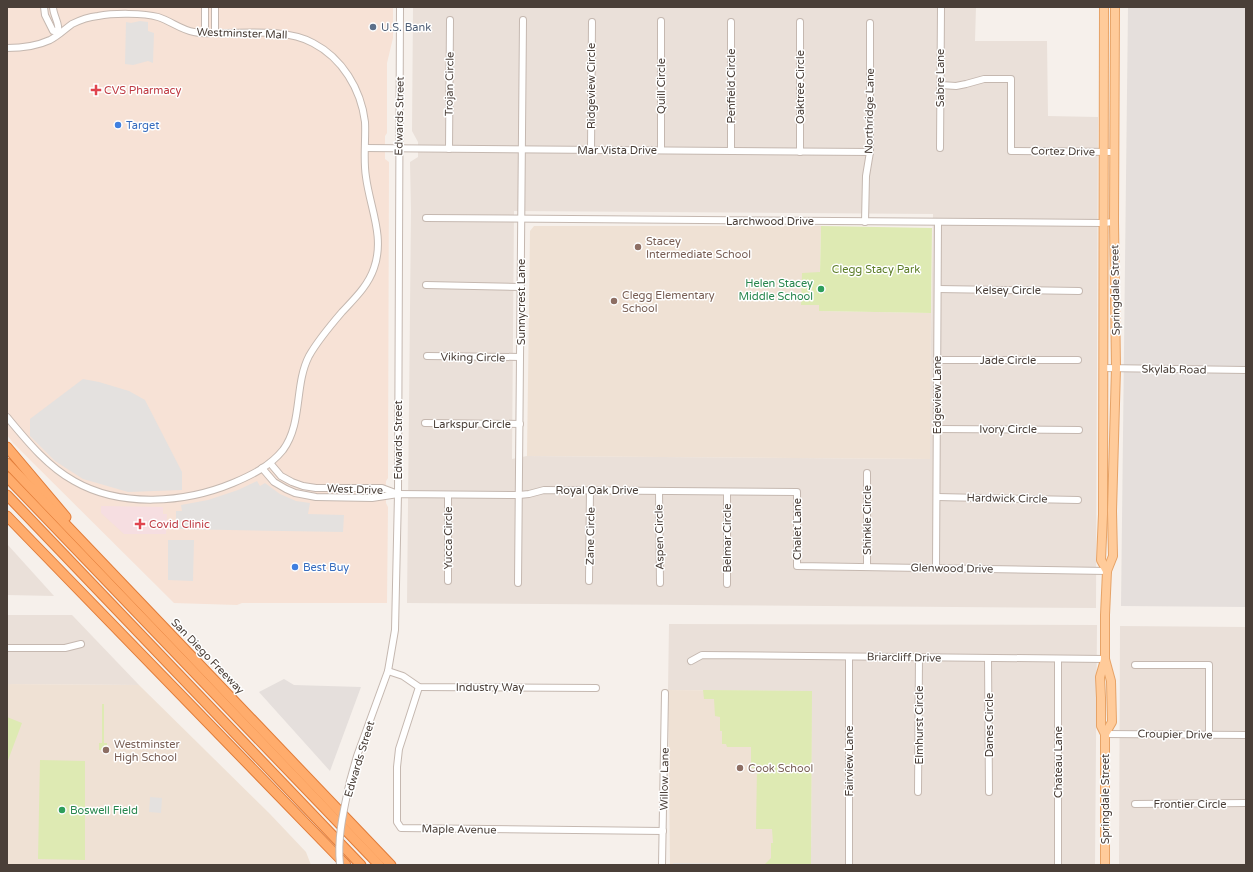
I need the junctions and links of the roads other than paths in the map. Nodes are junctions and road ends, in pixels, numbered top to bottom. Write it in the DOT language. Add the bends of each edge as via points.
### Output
graph roads {
  1 [pos="44,7"];
  2 [pos="53,7"];
  3 [pos="205,7"];
  4 [pos="215,7"];
  5 [pos="400,7"];
  6 [pos="941,7"];
  7 [pos="1104,7"];
  8 [pos="1115,7"];
  9 [pos="450,20"];
  10 [pos="523,20"];
  11 [pos="661,21"];
  12 [pos="592,22"];
  13 [pos="731,22"];
  14 [pos="800,22"];
  15 [pos="870,24"];
  16 [pos="59,32"];
  17 [pos="205,33"];
  18 [pos="215,33"];
  19 [pos="7,48"];
  20 [pos="940,85"];
  21 [pos="365,148"];
  22 [pos="399,148"];
  23 [pos="940,148"];
  24 [pos="449,149"];
  25 [pos="522,149"];
  26 [pos="591,150"];
  27 [pos="661,150"];
  28 [pos="731,151"];
  29 [pos="800,152"];
  30 [pos="870,152"];
  31 [pos="1104,152"];
  32 [pos="1115,152"];
  33 [pos="426,218"];
  34 [pos="521,219"];
  35 [pos="865,222"];
  36 [pos="938,222"];
  37 [pos="1114,222"];
  38 [pos="1103,223"];
  39 [pos="426,285"];
  40 [pos="521,286"];
  41 [pos="938,289"];
  42 [pos="1079,291"];
  43 [pos="426,356"];
  44 [pos="520,358"];
  45 [pos="937,360"];
  46 [pos="1078,360"];
  47 [pos="1103,368"];
  48 [pos="1116,368"];
  49 [pos="1246,370"];
  50 [pos="7,417"];
  51 [pos="425,423"];
  52 [pos="520,424"];
  53 [pos="937,429"];
  54 [pos="1078,430"];
  55 [pos="7,447"];
  56 [pos="270,463"];
  57 [pos="7,464"];
  58 [pos="262,468"];
  59 [pos="867,473"];
  60 [pos="7,477"];
  61 [pos="590,490"];
  62 [pos="659,491"];
  63 [pos="727,492"];
  64 [pos="797,492"];
  65 [pos="398,494"];
  66 [pos="7,495"];
  67 [pos="448,495"];
  68 [pos="519,495"];
  69 [pos="937,497"];
  70 [pos="1078,500"];
  71 [pos="7,516"];
  72 [pos="1102,535"];
  73 [pos="65,538"];
  74 [pos="1113,542"];
  75 [pos="89,548"];
  76 [pos="797,566"];
  77 [pos="867,567"];
  78 [pos="936,568"];
  79 [pos="1106,571"];
  80 [pos="448,581"];
  81 [pos="589,581"];
  82 [pos="660,583"];
  83 [pos="518,584"];
  84 [pos="727,584"];
  85 [pos="150,620"];
  86 [pos="81,644"];
  87 [pos="7,648"];
  88 [pos="849,657"];
  89 [pos="919,657"];
  90 [pos="988,658"];
  91 [pos="1058,659"];
  92 [pos="1105,659"];
  93 [pos="691,661"];
  94 [pos="1135,665"];
  95 [pos="388,671"];
  96 [pos="419,687"];
  97 [pos="596,688"];
  98 [pos="665,693"];
  99 [pos="1105,734"];
  100 [pos="1209,735"];
  101 [pos="1246,735"];
  102 [pos="918,792"];
  103 [pos="989,792"];
  104 [pos="1135,804"];
  105 [pos="1246,804"];
  106 [pos="662,831"];
  107 [pos="340,865"];
  108 [pos="346,865"];
  109 [pos="361,865"];
  110 [pos="379,865"];
  111 [pos="391,865"];
  112 [pos="662,865"];
  113 [pos="849,865"];
  114 [pos="1058,865"];
  115 [pos="1105,865"];
  1 -- 16 [label="street" via="48,23 53,31"];
  2 -- 16 [label="street"];
  3 -- 17 [label="street"];
  4 -- 18 [label="street"];
  5 -- 22 [label="street, Edwards Street"];
  6 -- 20 [label="street, Sabre Lane"];
  7 -- 31 [label="main road, Springdale Street"];
  8 -- 32 [label="main road, Springdale Street"];
  9 -- 24 [label="street, Trojan Circle"];
  10 -- 25 [label="street, Sunnycrest Lane"];
  11 -- 27 [label="street, Quill Circle"];
  12 -- 26 [label="street, Ridgeview Circle"];
  13 -- 28 [label="street, Penfield Circle"];
  14 -- 29 [label="street, Oaktree Circle"];
  15 -- 30 [label="street, Northridge Lane"];
  16 -- 17 [label="street, Westminster Mall" via="88,18 118,14 158,17 185,29"];
  16 -- 19 [label="street, Westminster Mall" via="51,39 38,44"];
  17 -- 18 [label="street, Westminster Mall"];
  18 -- 21 [label="street, Westminster Mall" via="291,35 312,42 324,50 346,71 356,87 365,122"];
  20 -- 23 [label="street, Sabre Lane"];
  20 -- 31 [label="street, Cortez Drive" via="961,85 988,78 1011,79 1011,150"];
  21 -- 22 [label="street, Mar Vista Drive"];
  21 -- 56 [label="street, Westminster Mall" via="366,178 379,237 375,267 363,289 325,333 308,358 299,387 292,434 284,448"];
  22 -- 24 [label="street, Mar Vista Drive"];
  22 -- 65 [label="street, Edwards Street"];
  24 -- 25 [label="street, Mar Vista Drive"];
  25 -- 26 [label="street, Mar Vista Drive"];
  25 -- 34 [label="street, Sunnycrest Lane"];
  26 -- 27 [label="street, Mar Vista Drive"];
  27 -- 28 [label="street, Mar Vista Drive"];
  28 -- 29 [label="street, Mar Vista Drive"];
  29 -- 30 [label="street, Mar Vista Drive"];
  30 -- 35 [label="street, Northridge Lane" via="866,176"];
  31 -- 32 [label="street, Cortez Drive"];
  31 -- 38 [label="main road, Springdale Street"];
  32 -- 37 [label="main road, Springdale Street"];
  33 -- 34 [label="street, Larchwood Drive"];
  34 -- 35 [label="street, Larchwood Drive"];
  34 -- 40 [label="street, Sunnycrest Lane"];
  35 -- 36 [label="street, Larchwood Drive"];
  36 -- 38 [label="street, Larchwood Drive"];
  36 -- 41 [label="street, Edgeview Lane"];
  37 -- 38 [label="street, Larchwood Drive"];
  37 -- 48 [label="main road, Springdale Street"];
  38 -- 47 [label="main road, Springdale Street"];
  39 -- 40 [label="street"];
  40 -- 44 [label="street, Sunnycrest Lane"];
  41 -- 42 [label="street, Kelsey Circle"];
  41 -- 45 [label="street, Edgeview Lane"];
  43 -- 44 [label="street, Viking Circle"];
  44 -- 52 [label="street, Sunnycrest Lane"];
  45 -- 46 [label="street, Jade Circle"];
  45 -- 53 [label="street, Edgeview Lane"];
  47 -- 48 [label="street, Skylab Road"];
  47 -- 72 [label="main road, Springdale Street"];
  48 -- 49 [label="street, Skylab Road"];
  48 -- 74 [label="main road, Springdale Street"];
  50 -- 58 [label="street, Westminster Mall" via="45,460 62,474 105,494 135,499 181,497 225,486"];
  51 -- 52 [label="street, Larkspur Circle"];
  52 -- 68 [label="street, Sunnycrest Lane"];
  53 -- 54 [label="street, Ivory Circle"];
  53 -- 69 [label="street, Edgeview Lane"];
  55 -- 75 [label="highway" via="61,510"];
  56 -- 58 [label="street, Westminster Mall"];
  56 -- 65 [label="street, West Drive" via="281,476 303,486 382,488"];
  57 -- 73 [label="highway"];
  57 -- 75 [label="highway, San Diego Freeway"];
  58 -- 65 [label="street, West Drive" via="274,482 304,496 372,498"];
  59 -- 77 [label="street, Shinkle Circle"];
  60 -- 73 [label="highway"];
  61 -- 62 [label="street, Royal Oak Drive"];
  61 -- 68 [label="street, Royal Oak Drive" via="544,490"];
  61 -- 81 [label="street, Zane Circle"];
  62 -- 63 [label="street, Royal Oak Drive"];
  62 -- 82 [label="street, Aspen Circle"];
  63 -- 64 [label="street, Royal Oak Drive"];
  63 -- 84 [label="street, Belmar Circle"];
  64 -- 76 [label="street, Chalet Lane"];
  65 -- 67 [label="street, Royal Oak Drive"];
  65 -- 95 [label="street, Edwards Street" via="395,630"];
  66 -- 109 [label="highway"];
  67 -- 68 [label="street, Royal Oak Drive"];
  67 -- 80 [label="street, Yucca Circle"];
  68 -- 83 [label="street, Sunnycrest Lane"];
  69 -- 70 [label="street, Hardwick Circle"];
  69 -- 78 [label="street, Edgeview Lane"];
  71 -- 108 [label="highway"];
  72 -- 74 [label="main road" via="1106,535"];
  72 -- 79 [label="main road, Springdale Street" via="1101,560"];
  73 -- 85 [label="highway" via="114,590"];
  74 -- 79 [label="main road, Springdale Street" via="1113,556"];
  75 -- 85 [label="highway, San Diego Freeway"];
  76 -- 77 [label="street, Glenwood Drive"];
  77 -- 78 [label="street, Glenwood Drive"];
  78 -- 79 [label="street, Glenwood Drive"];
  79 -- 92 [label="main road, Springdale Street"];
  85 -- 110 [label="highway"];
  85 -- 111 [label="highway, San Diego Freeway"];
  86 -- 87 [label="street" via="66,648"];
  88 -- 89 [label="street, Briarcliff Drive"];
  88 -- 93 [label="street, Briarcliff Drive" via="702,655"];
  88 -- 113 [label="street, Fairview Lane"];
  89 -- 90 [label="street, Briarcliff Drive"];
  89 -- 102 [label="street, Elmhurst Circle"];
  90 -- 91 [label="street, Briarcliff Drive"];
  90 -- 103 [label="street, Danes Circle"];
  91 -- 92 [label="street, Briarcliff Drive"];
  91 -- 114 [label="street, Chateau Lane"];
  92 -- 99 [label="main road, Springdale Street" via="1111,681 1112,722"];
  94 -- 100 [label="street" via="1209,666"];
  95 -- 96 [label="street" via="403,676"];
  95 -- 107 [label="street, Edwards Street, bridge" via="350,781 340,828"];
  96 -- 97 [label="street, Industry Way"];
  96 -- 106 [label="street, Maple Avenue" via="399,749 397,822 400,828"];
  98 -- 106 [label="street, Willow Lane"];
  99 -- 100 [label="street, Croupier Drive"];
  99 -- 115 [label="main road, Springdale Street"];
  100 -- 101 [label="street, Croupier Drive"];
  104 -- 105 [label="street, Frontier Circle"];
  106 -- 112 [label="street, Willow Lane"];
}
